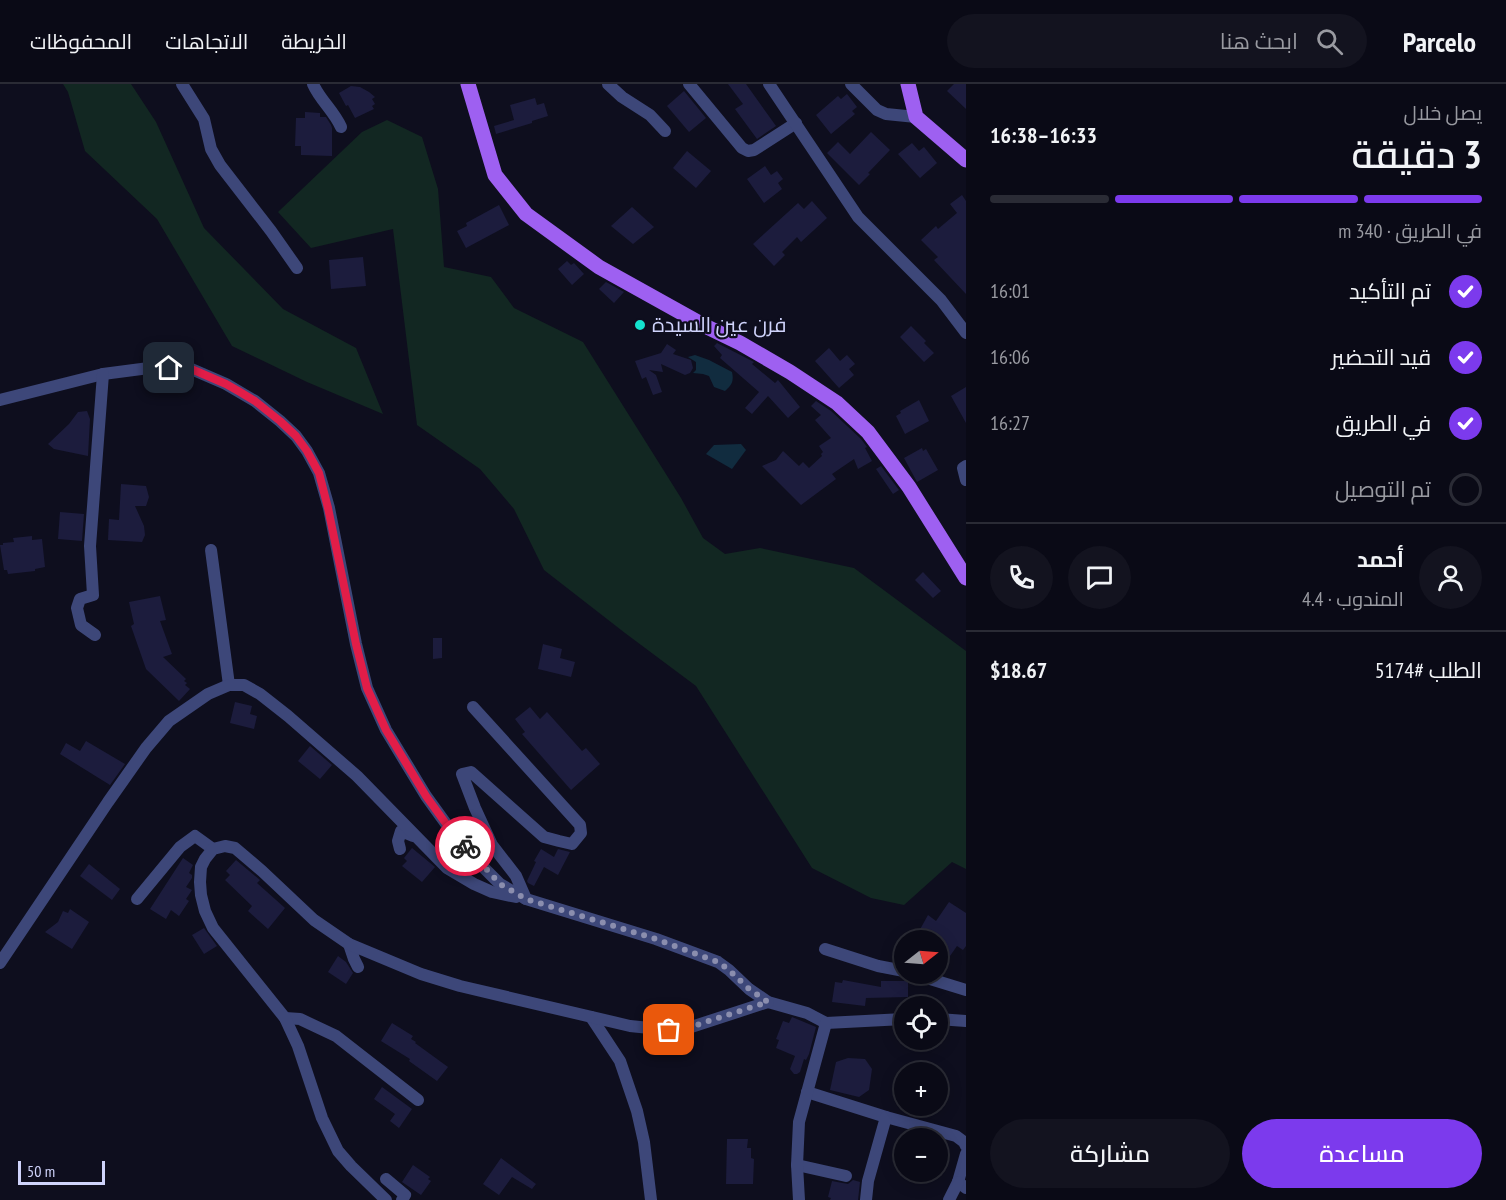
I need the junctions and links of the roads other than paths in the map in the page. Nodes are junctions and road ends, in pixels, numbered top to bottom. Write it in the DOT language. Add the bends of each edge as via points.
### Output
graph roads {
  1 [pos="182,84"];
  2 [pos="313,84"];
  3 [pos="468,84"];
  4 [pos="608,84"];
  5 [pos="689,84"];
  6 [pos="769,84"];
  7 [pos="851,84"];
  8 [pos="908,84"];
  9 [pos="916,117"];
  10 [pos="796,123"];
  11 [pos="341,127"];
  12 [pos="665,131"];
  13 [pos="965,159"];
  14 [pos="297,268"];
  15 [pos="966,333"];
  16 [pos="103,374"];
  17 [pos="0,400"];
  18 [pos="966,466"];
  19 [pos="966,480"];
  20 [pos="211,550"];
  21 [pos="966,578"];
  22 [pos="95,635"];
  23 [pos="229,685"];
  24 [pos="473,707"];
  25 [pos="417,837"];
  26 [pos="213,849"];
  27 [pos="400,849"];
  28 [pos="137,899"];
  29 [pos="526,899"];
  30 [pos="349,944"];
  31 [pos="825,949"];
  32 [pos="0,963"];
  33 [pos="358,967"];
  34 [pos="894,969"];
  35 [pos="946,984"];
  36 [pos="966,990"];
  37 [pos="768,1002"];
  38 [pos="591,1017"];
  39 [pos="285,1018"];
  40 [pos="894,1020"];
  41 [pos="948,1020"];
  42 [pos="966,1021"];
  43 [pos="826,1023"];
  44 [pos="807,1092"];
  45 [pos="418,1100"];
  46 [pos="886,1117"];
  47 [pos="966,1146"];
  48 [pos="966,1154"];
  49 [pos="797,1165"];
  50 [pos="846,1176"];
  51 [pos="386,1179"];
  52 [pos="962,1185"];
  53 [pos="386,1200"];
  54 [pos="402,1200"];
  55 [pos="651,1200"];
  56 [pos="799,1200"];
  57 [pos="866,1200"];
  58 [pos="949,1200"];
  1 -- 14 [label="street" via="204,119 220,165"];
  2 -- 11 [label="street"];
  3 -- 21 [label="main road" via="495,175 526,214 599,267 740,343 837,403 868,432 902,478"];
  4 -- 12 [label="street"];
  5 -- 10 [label="street" via="748,152"];
  6 -- 10 [label="street"];
  7 -- 9 [label="street" via="877,110"];
  8 -- 9 [label="main road"];
  9 -- 13 [label="main road"];
  10 -- 15 [label="street" via="858,217 941,300"];
  16 -- 17 [label="street"];
  16 -- 22 [label="street" via="90,546 93,595 80,599 77,608 81,625"];
  16 -- 29 [label="street" via="189,368 255,401 296,436 319,473 364,677 386,730 452,832 500,884"];
  18 -- 19 [label="street"];
  20 -- 23 [label="street"];
  23 -- 25 [label="street" via="244,685 288,716 357,776"];
  23 -- 32 [label="street" via="208,694 169,721 146,748"];
  24 -- 29 [label="street" via="580,825 581,833 572,844 544,837 471,772 462,774 492,845 516,876"];
  25 -- 27 [label="street" via="401,831"];
  25 -- 29 [label="street" via="447,868 474,884"];
  26 -- 28 [label="street" via="195,836 180,847"];
  26 -- 30 [label="street" via="235,848 314,920"];
  26 -- 39 [label="street" via="201,867 205,911 213,928"];
  29 -- 37 [label="street" via="718,962"];
  30 -- 33 [label="street"];
  30 -- 38 [label="street" via="460,986"];
  31 -- 34 [label="street"];
  35 -- 36 [label="street"];
  37 -- 38 [label="street" via="684,1029 630,1026"];
  37 -- 43 [label="street"];
  38 -- 55 [label="street" via="620,1061 637,1111"];
  39 -- 45 [label="street" via="300,1019 336,1036"];
  39 -- 53 [label="street" via="338,1151"];
  40 -- 43 [label="street"];
  41 -- 42 [label="street"];
  43 -- 44 [label="street"];
  44 -- 46 [label="street"];
  44 -- 49 [label="street" via="799,1122"];
  46 -- 47 [label="street" via="956,1136"];
  46 -- 57 [label="street"];
  48 -- 52 [label="street"];
  49 -- 50 [label="street"];
  49 -- 56 [label="street"];
  51 -- 54 [label="street" via="405,1195"];
  52 -- 58 [label="street"];
}
